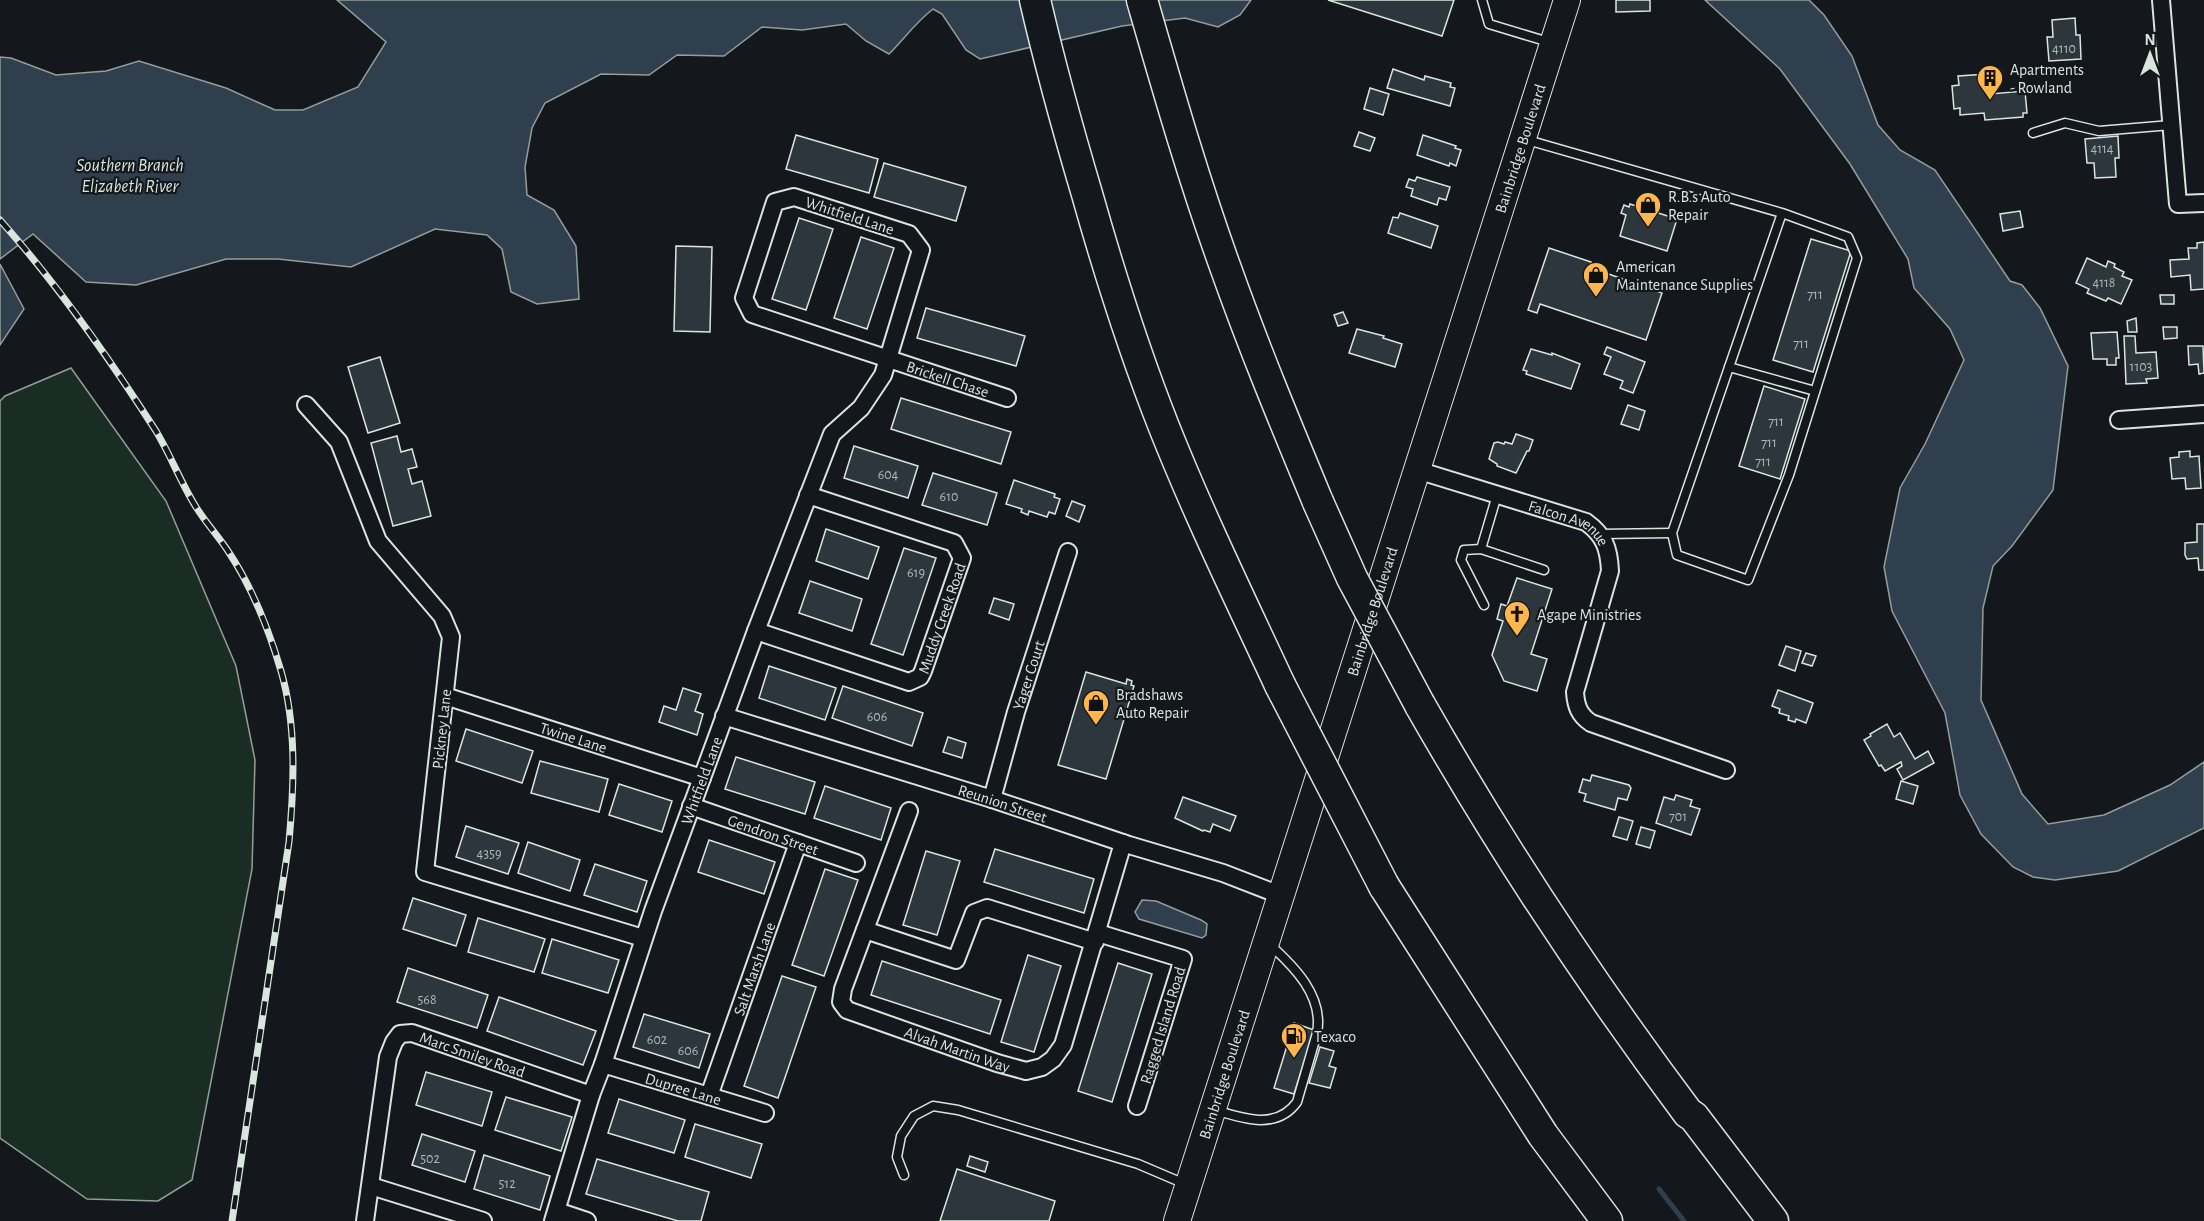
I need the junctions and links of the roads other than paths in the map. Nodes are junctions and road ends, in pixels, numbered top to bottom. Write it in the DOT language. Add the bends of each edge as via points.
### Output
graph roads {
  1 [pos="1035,0"];
  2 [pos="1142,0"];
  3 [pos="1482,0"];
  4 [pos="1567,0"];
  5 [pos="2161,0"];
  6 [pos="1552,43"];
  7 [pos="2172,125"];
  8 [pos="2033,133"];
  9 [pos="1521,138"];
  10 [pos="2204,203"];
  11 [pos="1782,213"];
  12 [pos="887,359"];
  13 [pos="1729,366"];
  14 [pos="1815,391"];
  15 [pos="1007,398"];
  16 [pos="306,405"];
  17 [pos="2204,414"];
  18 [pos="2119,420"];
  19 [pos="1417,470"];
  20 [pos="808,495"];
  21 [pos="1497,495"];
  22 [pos="1672,532"];
  23 [pos="1600,534"];
  24 [pos="1481,549"];
  25 [pos="1068,552"];
  26 [pos="1544,570"];
  27 [pos="1484,605"];
  28 [pos="756,631"];
  29 [pos="445,696"];
  30 [pos="724,716"];
  31 [pos="1726,770"];
  32 [pos="702,778"];
  33 [pos="992,799"];
  34 [pos="691,806"];
  35 [pos="909,811"];
  36 [pos="798,843"];
  37 [pos="1123,843"];
  38 [pos="856,863"];
  39 [pos="1280,895"];
  40 [pos="865,930"];
  41 [pos="1096,937"];
  42 [pos="643,938"];
  43 [pos="1266,940"];
  44 [pos="603,1064"];
  45 [pos="591,1095"];
  46 [pos="709,1096"];
  47 [pos="1137,1106"];
  48 [pos="1213,1110"];
  49 [pos="765,1113"];
  50 [pos="904,1175"];
  51 [pos="371,1186"];
  52 [pos="1188,1186"];
  53 [pos="555,1216"];
  54 [pos="365,1221"];
  55 [pos="483,1221"];
  56 [pos="587,1221"];
  57 [pos="1177,1221"];
  58 [pos="1607,1221"];
  59 [pos="1773,1221"];
  1 -- 58 [label="highway, bridge" via="1106,260 1163,426 1280,684 1384,886 1543,1135"];
  2 -- 59 [label="highway, bridge" via="1226,269 1263,371 1352,578 1498,838 1612,1010"];
  3 -- 6 [label="lane" via="1489,24"];
  4 -- 6 [label="main road, Bainbridge Boulevard"];
  5 -- 7 [label="street"];
  6 -- 9 [label="main road, Bainbridge Boulevard"];
  7 -- 8 [label="lane" via="2099,131 2065,123"];
  7 -- 10 [label="street" via="2178,204"];
  9 -- 11 [label="lane"];
  9 -- 19 [label="main road, Bainbridge Boulevard"];
  11 -- 13 [label="lane"];
  11 -- 14 [label="lane" via="1848,237 1857,258"];
  12 -- 12 [label="street, Whitfield Lane" via="921,250 909,234 794,196 775,202 744,298 752,314"];
  12 -- 15 [label="street, Brickell Chase"];
  12 -- 20 [label="street, Whitfield Lane" via="883,375 861,408 832,434"];
  13 -- 14 [label="lane"];
  13 -- 22 [label="lane"];
  14 -- 22 [label="lane" via="1789,475 1748,580 1677,555"];
  16 -- 29 [label="street, Pickney Lane" via="339,442 378,541 448,625 451,637"];
  17 -- 18 [label="street"];
  19 -- 21 [label="street, Falcon Avenue"];
  19 -- 39 [label="main road, Bainbridge Boulevard"];
  20 -- 28 [label="street, Whitfield Lane"];
  20 -- 28 [label="street, Muddy Creek Road" via="954,543 962,558 923,671 909,682"];
  21 -- 23 [label="street, Falcon Avenue" via="1586,522"];
  21 -- 24 [label="lane"];
  22 -- 23 [label="lane"];
  23 -- 31 [label="street, Falcon Avenue" via="1609,553 1610,570 1575,692 1578,710 1591,723"];
  24 -- 26 [label="lane"];
  24 -- 27 [label="lane" via="1464,550 1461,560"];
  25 -- 33 [label="street, Yager Court"];
  28 -- 30 [label="street, Whitfield Lane"];
  29 -- 32 [label="street, Twine Lane"];
  29 -- 42 [label="street, Pickney Lane" via="425,872"];
  30 -- 32 [label="street, Whitfield Lane"];
  30 -- 33 [label="street, Reunion Street"];
  32 -- 34 [label="street, Whitfield Lane"];
  33 -- 37 [label="street, Reunion Street"];
  34 -- 36 [label="street, Gendron Street"];
  34 -- 42 [label="street, Whitfield Lane"];
  35 -- 40 [label="street, Alvah Martin Way"];
  36 -- 38 [label="street, Gendron Street"];
  36 -- 46 [label="street, Salt Marsh Lane"];
  37 -- 39 [label="street, Reunion Street"];
  37 -- 41 [label="street, Alvah Martin Way"];
  39 -- 43 [label="main road, Bainbridge Boulevard"];
  40 -- 41 [label="street, Ragged Island Road" via="956,960 974,913 980,909"];
  40 -- 41 [label="street, Alvah Martin Way" via="843,988 841,1002 847,1010 1026,1071 1048,1063 1063,1045"];
  41 -- 47 [label="street, Ragged Island Road" via="1183,959"];
  42 -- 44 [label="street, Whitfield Lane"];
  43 -- 48 [label="main road, Bainbridge Boulevard"];
  43 -- 48 [label="lane" via="1300,976 1318,1010 1317,1033 1296,1102 1290,1112 1275,1120"];
  44 -- 45 [label="street, Whitfield Lane"];
  44 -- 46 [label="street, Dupree Lane"];
  45 -- 51 [label="street, Marc Smiley Road" via="412,1033 399,1034 388,1057"];
  45 -- 53 [label="street, Whitfield Lane"];
  46 -- 49 [label="street, Dupree Lane"];
  48 -- 52 [label="main road, Bainbridge Boulevard"];
  50 -- 52 [label="lane" via="897,1157 901,1136 914,1116 933,1106 1138,1164"];
  51 -- 54 [label="street, Marc Smiley Road"];
  51 -- 55 [label="street"];
  52 -- 57 [label="main road, Bainbridge Boulevard"];
  53 -- 56 [label="street"];
}
